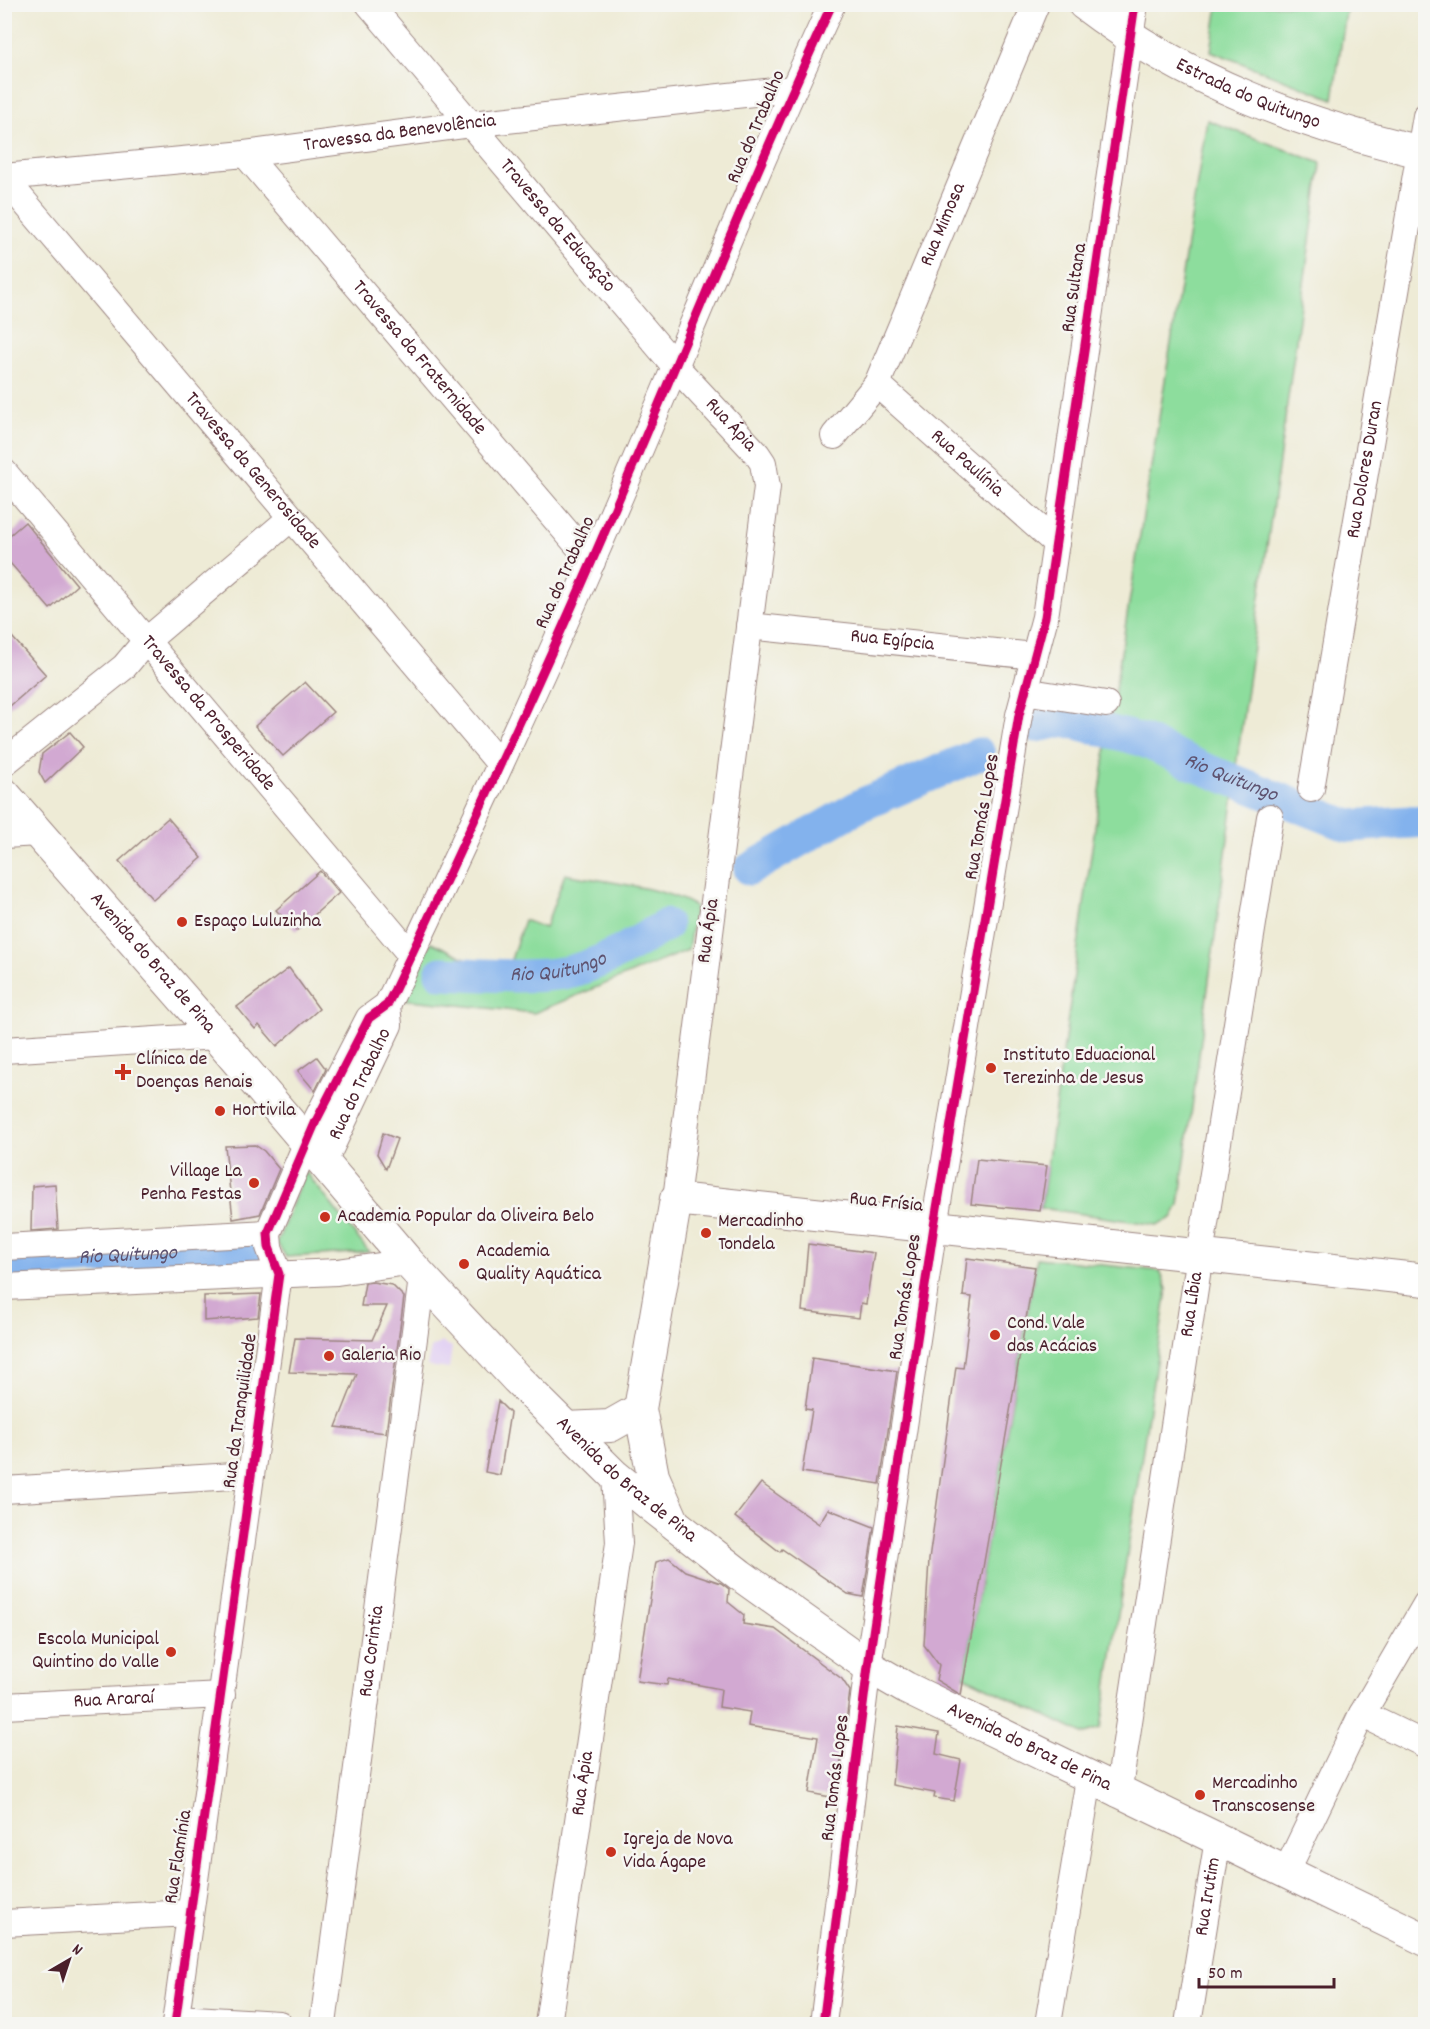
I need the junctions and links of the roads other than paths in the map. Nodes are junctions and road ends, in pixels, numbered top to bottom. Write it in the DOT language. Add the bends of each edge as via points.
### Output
graph roads {
  1 [pos="369,4"];
  2 [pos="832,4"];
  3 [pos="1036,4"];
  4 [pos="1084,4"];
  5 [pos="1135,4"];
  6 [pos="1130,38"];
  7 [pos="792,89"];
  8 [pos="1425,116"];
  9 [pos="471,124"];
  10 [pos="1422,152"];
  11 [pos="245,154"];
  12 [pos="4,177"];
  13 [pos="675,366"];
  14 [pos="878,384"];
  15 [pos="834,436"];
  16 [pos="4,472"];
  17 [pos="291,518"];
  18 [pos="1056,543"];
  19 [pos="591,562"];
  20 [pos="749,626"];
  21 [pos="146,642"];
  22 [pos="1034,656"];
  23 [pos="1024,691"];
  24 [pos="1106,704"];
  25 [pos="4,763"];
  26 [pos="500,764"];
  27 [pos="1311,789"];
  28 [pos="4,794"];
  29 [pos="1270,817"];
  30 [pos="38,833"];
  31 [pos="4,835"];
  32 [pos="411,955"];
  33 [pos="216,1036"];
  34 [pos="4,1050"];
  35 [pos="315,1152"];
  36 [pos="676,1199"];
  37 [pos="934,1226"];
  38 [pos="268,1233"];
  39 [pos="4,1247"];
  40 [pos="1200,1255"];
  41 [pos="415,1270"];
  42 [pos="279,1274"];
  43 [pos="1425,1280"];
  44 [pos="4,1287"];
  45 [pos="640,1409"];
  46 [pos="566,1428"];
  47 [pos="250,1475"];
  48 [pos="615,1476"];
  49 [pos="4,1490"];
  50 [pos="663,1515"];
  51 [pos="620,1543"];
  52 [pos="1425,1604"];
  53 [pos="868,1666"];
  54 [pos="222,1695"];
  55 [pos="4,1706"];
  56 [pos="1362,1714"];
  57 [pos="1425,1745"];
  58 [pos="1089,1779"];
  59 [pos="1119,1794"];
  60 [pos="1218,1839"];
  61 [pos="1287,1870"];
  62 [pos="189,1913"];
  63 [pos="4,1923"];
  64 [pos="1425,1940"];
  65 [pos="176,2021"];
  66 [pos="279,2025"];
  67 [pos="323,2025"];
  68 [pos="548,2025"];
  69 [pos="823,2025"];
  70 [pos="1048,2025"];
  71 [pos="1188,2025"];
  1 -- 9 [label="street, Travessa da Educação"];
  2 -- 7 [label="street, Rua do Trabalho"];
  3 -- 14 [label="street, Rua Mimosa"];
  4 -- 6 [label="main road, Estrada do Quitungo"];
  5 -- 6 [label="street, Rua Sultana"];
  6 -- 10 [label="main road, Estrada do Quitungo" via="1190,72 1250,98 1338,129"];
  6 -- 18 [label="street, Rua Sultana"];
  7 -- 9 [label="street, Travessa da Benevolência"];
  7 -- 13 [label="street, Rua do Trabalho"];
  8 -- 10 [label="street, Rua Dolores Duran"];
  9 -- 11 [label="street, Travessa da Benevolência"];
  9 -- 13 [label="street, Travessa da Educação"];
  10 -- 27 [label="street, Rua Dolores Duran"];
  11 -- 12 [label="street, Travessa da Benevolência"];
  11 -- 19 [label="street, Travessa da Fraternidade"];
  12 -- 17 [label="street, Travessa da Generosidade"];
  13 -- 19 [label="street, Rua do Trabalho"];
  13 -- 20 [label="street, Rua Ápia" via="763,463 767,487"];
  14 -- 15 [label="street, Rua Mimosa"];
  14 -- 18 [label="street, Rua Paulínia"];
  16 -- 21 [label="street, Travessa da Prosperidade"];
  17 -- 21 [label="street"];
  17 -- 26 [label="street, Travessa da Generosidade"];
  18 -- 22 [label="street, Rua Tomás Lopes" via="1045,617"];
  19 -- 26 [label="street, Rua do Trabalho"];
  20 -- 22 [label="street, Rua Egípcia"];
  20 -- 36 [label="street, Rua Ápia"];
  21 -- 25 [label="street" via="124,667"];
  21 -- 32 [label="street, Travessa da Prosperidade"];
  22 -- 23 [label="street, Rua Tomás Lopes"];
  23 -- 24 [label="street"];
  23 -- 37 [label="street, Rua Tomás Lopes"];
  26 -- 32 [label="street, Rua do Trabalho"];
  28 -- 30 [label="main road, Avenida do Braz de Pina"];
  29 -- 40 [label="street, Rua Líbia"];
  30 -- 31 [label="street"];
  30 -- 33 [label="main road, Avenida do Braz de Pina"];
  32 -- 35 [label="street, Rua do Trabalho" via="387,1005 389,1025"];
  33 -- 34 [label="street"];
  33 -- 35 [label="main road, Avenida do Braz de Pina"];
  35 -- 38 [label="street"];
  35 -- 41 [label="main road, Avenida do Braz de Pina"];
  36 -- 37 [label="main road, Rua Frísia"];
  36 -- 45 [label="main road, Rua Ápia"];
  37 -- 40 [label="main road, Rua Frísia"];
  37 -- 53 [label="street, Rua Tomás Lopes"];
  38 -- 39 [label="street"];
  38 -- 42 [label="street, Rua da Tranquilidade" via="268,1247"];
  40 -- 43 [label="main road, Rua Frísia"];
  40 -- 59 [label="street, Rua Líbia"];
  41 -- 42 [label="street"];
  41 -- 46 [label="main road, Avenida do Braz de Pina"];
  41 -- 67 [label="street, Rua Corintia"];
  42 -- 44 [label="street"];
  42 -- 47 [label="street, Rua da Tranquilidade"];
  45 -- 46 [label="main road" via="610,1426"];
  45 -- 50 [label="main road, Rua Ápia"];
  46 -- 48 [label="main road, Avenida do Braz de Pina"];
  47 -- 49 [label="street"];
  47 -- 54 [label="street, Rua da Tranquilidade"];
  48 -- 50 [label="main road, Avenida do Braz de Pina"];
  48 -- 51 [label="street, Rua Ápia"];
  50 -- 51 [label="street, Rua Ápia" via="634,1518"];
  50 -- 53 [label="main road, Avenida do Braz de Pina"];
  51 -- 68 [label="street, Rua Ápia"];
  52 -- 56 [label="street"];
  53 -- 58 [label="main road, Avenida do Braz de Pina" via="957,1715"];
  53 -- 69 [label="street, Rua Tomás Lopes"];
  54 -- 55 [label="street, Rua Araraí"];
  54 -- 62 [label="street, Rua Flamínia"];
  56 -- 57 [label="street"];
  56 -- 61 [label="street"];
  58 -- 59 [label="main road, Avenida do Braz de Pina"];
  58 -- 70 [label="street"];
  59 -- 60 [label="main road, Avenida do Braz de Pina"];
  60 -- 61 [label="main road, Avenida do Braz de Pina"];
  60 -- 71 [label="street, Rua Irutim"];
  61 -- 64 [label="main road, Avenida do Braz de Pina"];
  62 -- 63 [label="street"];
  62 -- 65 [label="street, Rua Flamínia"];
  65 -- 66 [label="street"];
}
